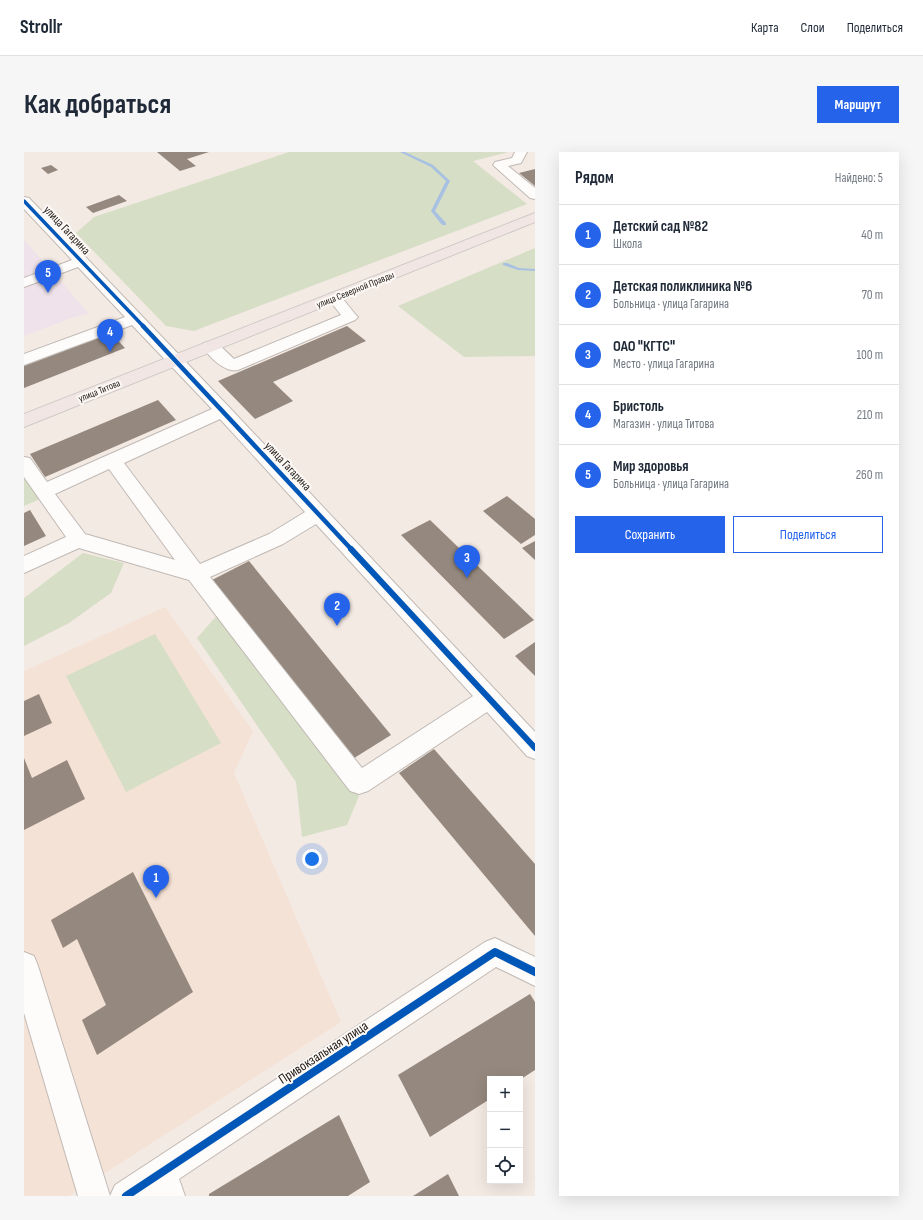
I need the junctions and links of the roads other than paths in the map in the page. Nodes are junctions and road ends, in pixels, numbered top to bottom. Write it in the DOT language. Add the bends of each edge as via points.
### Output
graph roads {
  1 [pos="521,152"];
  2 [pos="535,195"];
  3 [pos="24,201"];
  4 [pos="535,217"];
  5 [pos="81,261"];
  6 [pos="24,283"];
  7 [pos="334,297"];
  8 [pos="136,318"];
  9 [pos="210,346"];
  10 [pos="24,360"];
  11 [pos="175,360"];
  12 [pos="223,411"];
  13 [pos="24,421"];
  14 [pos="112,460"];
  15 [pos="24,463"];
  16 [pos="44,490"];
  17 [pos="317,514"];
  18 [pos="78,540"];
  19 [pos="24,564"];
  20 [pos="196,574"];
  21 [pos="489,698"];
  22 [pos="535,748"];
  23 [pos="24,966"];
  24 [pos="535,972"];
  25 [pos="165,1185"];
  26 [pos="94,1196"];
  27 [pos="126,1196"];
  1 -- 2 [label="street" via="517,160 499,165"];
  3 -- 5 [label="street, улица Гагарина" via="35,220"];
  4 -- 7 [label="main road, улица Северной Правды"];
  5 -- 6 [label="street"];
  5 -- 8 [label="street, улица Гагарина"];
  7 -- 9 [label="main road, улица Северной Правды"];
  7 -- 9 [label="street" via="350,317 226,369"];
  8 -- 10 [label="street"];
  8 -- 11 [label="street, улица Гагарина"];
  9 -- 11 [label="main road, улица Северной Правды"];
  11 -- 12 [label="street, улица Гагарина"];
  11 -- 13 [label="main road, улица Титова"];
  12 -- 14 [label="street"];
  12 -- 17 [label="street, улица Гагарина"];
  14 -- 16 [label="street"];
  14 -- 20 [label="street"];
  15 -- 16 [label="street"];
  16 -- 18 [label="street"];
  17 -- 20 [label="street" via="276,539"];
  17 -- 21 [label="street, улица Гагарина"];
  18 -- 19 [label="street"];
  18 -- 20 [label="street"];
  20 -- 21 [label="street" via="359,783"];
  21 -- 22 [label="street, улица Гагарина"];
  23 -- 26 [label="street"];
  24 -- 25 [label="street, Привокзальная улица" via="495,952"];
  25 -- 27 [label="street, Привокзальная улица"];
}
